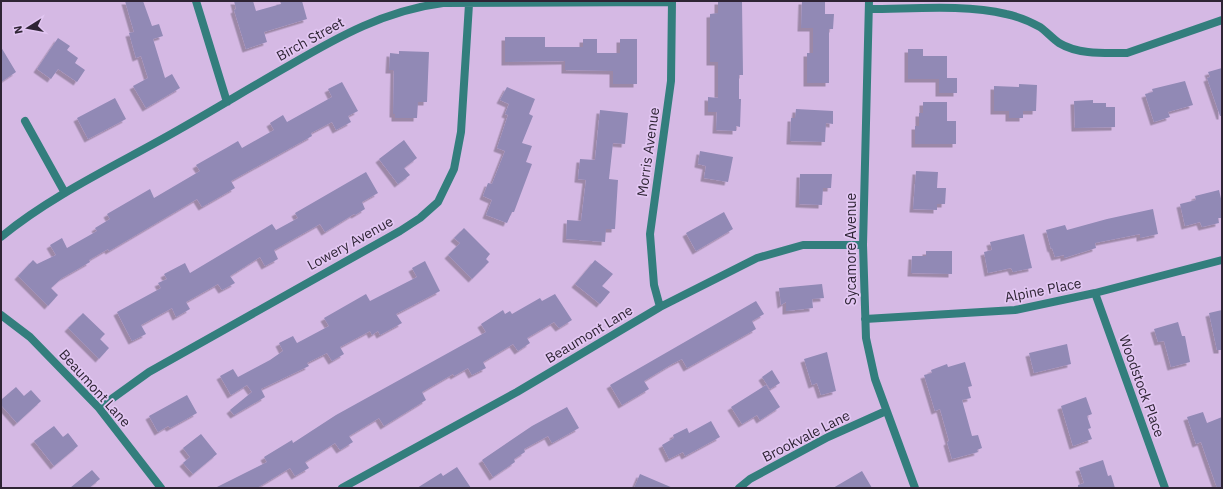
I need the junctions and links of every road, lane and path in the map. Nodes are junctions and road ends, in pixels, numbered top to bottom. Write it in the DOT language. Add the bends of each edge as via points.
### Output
graph roads {
  1 [pos="196,1"];
  2 [pos="672,2"];
  3 [pos="469,4"];
  4 [pos="869,5"];
  5 [pos="1222,20"];
  6 [pos="227,102"];
  7 [pos="25,121"];
  8 [pos="64,193"];
  9 [pos="1,237"];
  10 [pos="863,245"];
  11 [pos="1222,260"];
  12 [pos="1095,293"];
  13 [pos="660,307"];
  14 [pos="1,315"];
  15 [pos="865,319"];
  16 [pos="99,408"];
  17 [pos="886,411"];
  18 [pos="161,488"];
  19 [pos="342,488"];
  20 [pos="739,488"];
  21 [pos="915,488"];
  22 [pos="1165,488"];
  1 -- 6 [label="street"];
  2 -- 3 [label="street, Birch Street"];
  2 -- 13 [label="street, Morris Avenue" via="671,81 650,234 654,284"];
  3 -- 6 [label="street, Birch Street" via="443,3 400,11 339,36"];
  3 -- 16 [label="street, Lowery Avenue" via="461,132 454,169 438,202 400,231 149,372"];
  4 -- 5 [label="street" via="978,9 1007,14 1039,27 1060,43 1073,49 1105,53 1127,53"];
  4 -- 10 [label="street, Sycamore Avenue"];
  6 -- 8 [label="street, Birch Street"];
  7 -- 8 [label="street"];
  8 -- 9 [label="street, Birch Street"];
  10 -- 13 [label="street, Beaumont Lane" via="803,245 776,252 757,258"];
  10 -- 15 [label="street, Sycamore Avenue"];
  11 -- 12 [label="street, Alpine Place"];
  12 -- 15 [label="street, Alpine Place" via="1015,310"];
  12 -- 22 [label="street, Woodstock Place"];
  13 -- 19 [label="street, Beaumont Lane" via="517,392"];
  14 -- 16 [label="street, Beaumont Lane" via="36,342"];
  15 -- 17 [label="street, Sycamore Avenue" via="870,360"];
  16 -- 18 [label="street, Beaumont Lane"];
  17 -- 20 [label="street, Brookvale Lane" via="828,436 750,479"];
  17 -- 21 [label="street, Sycamore Avenue"];
}
